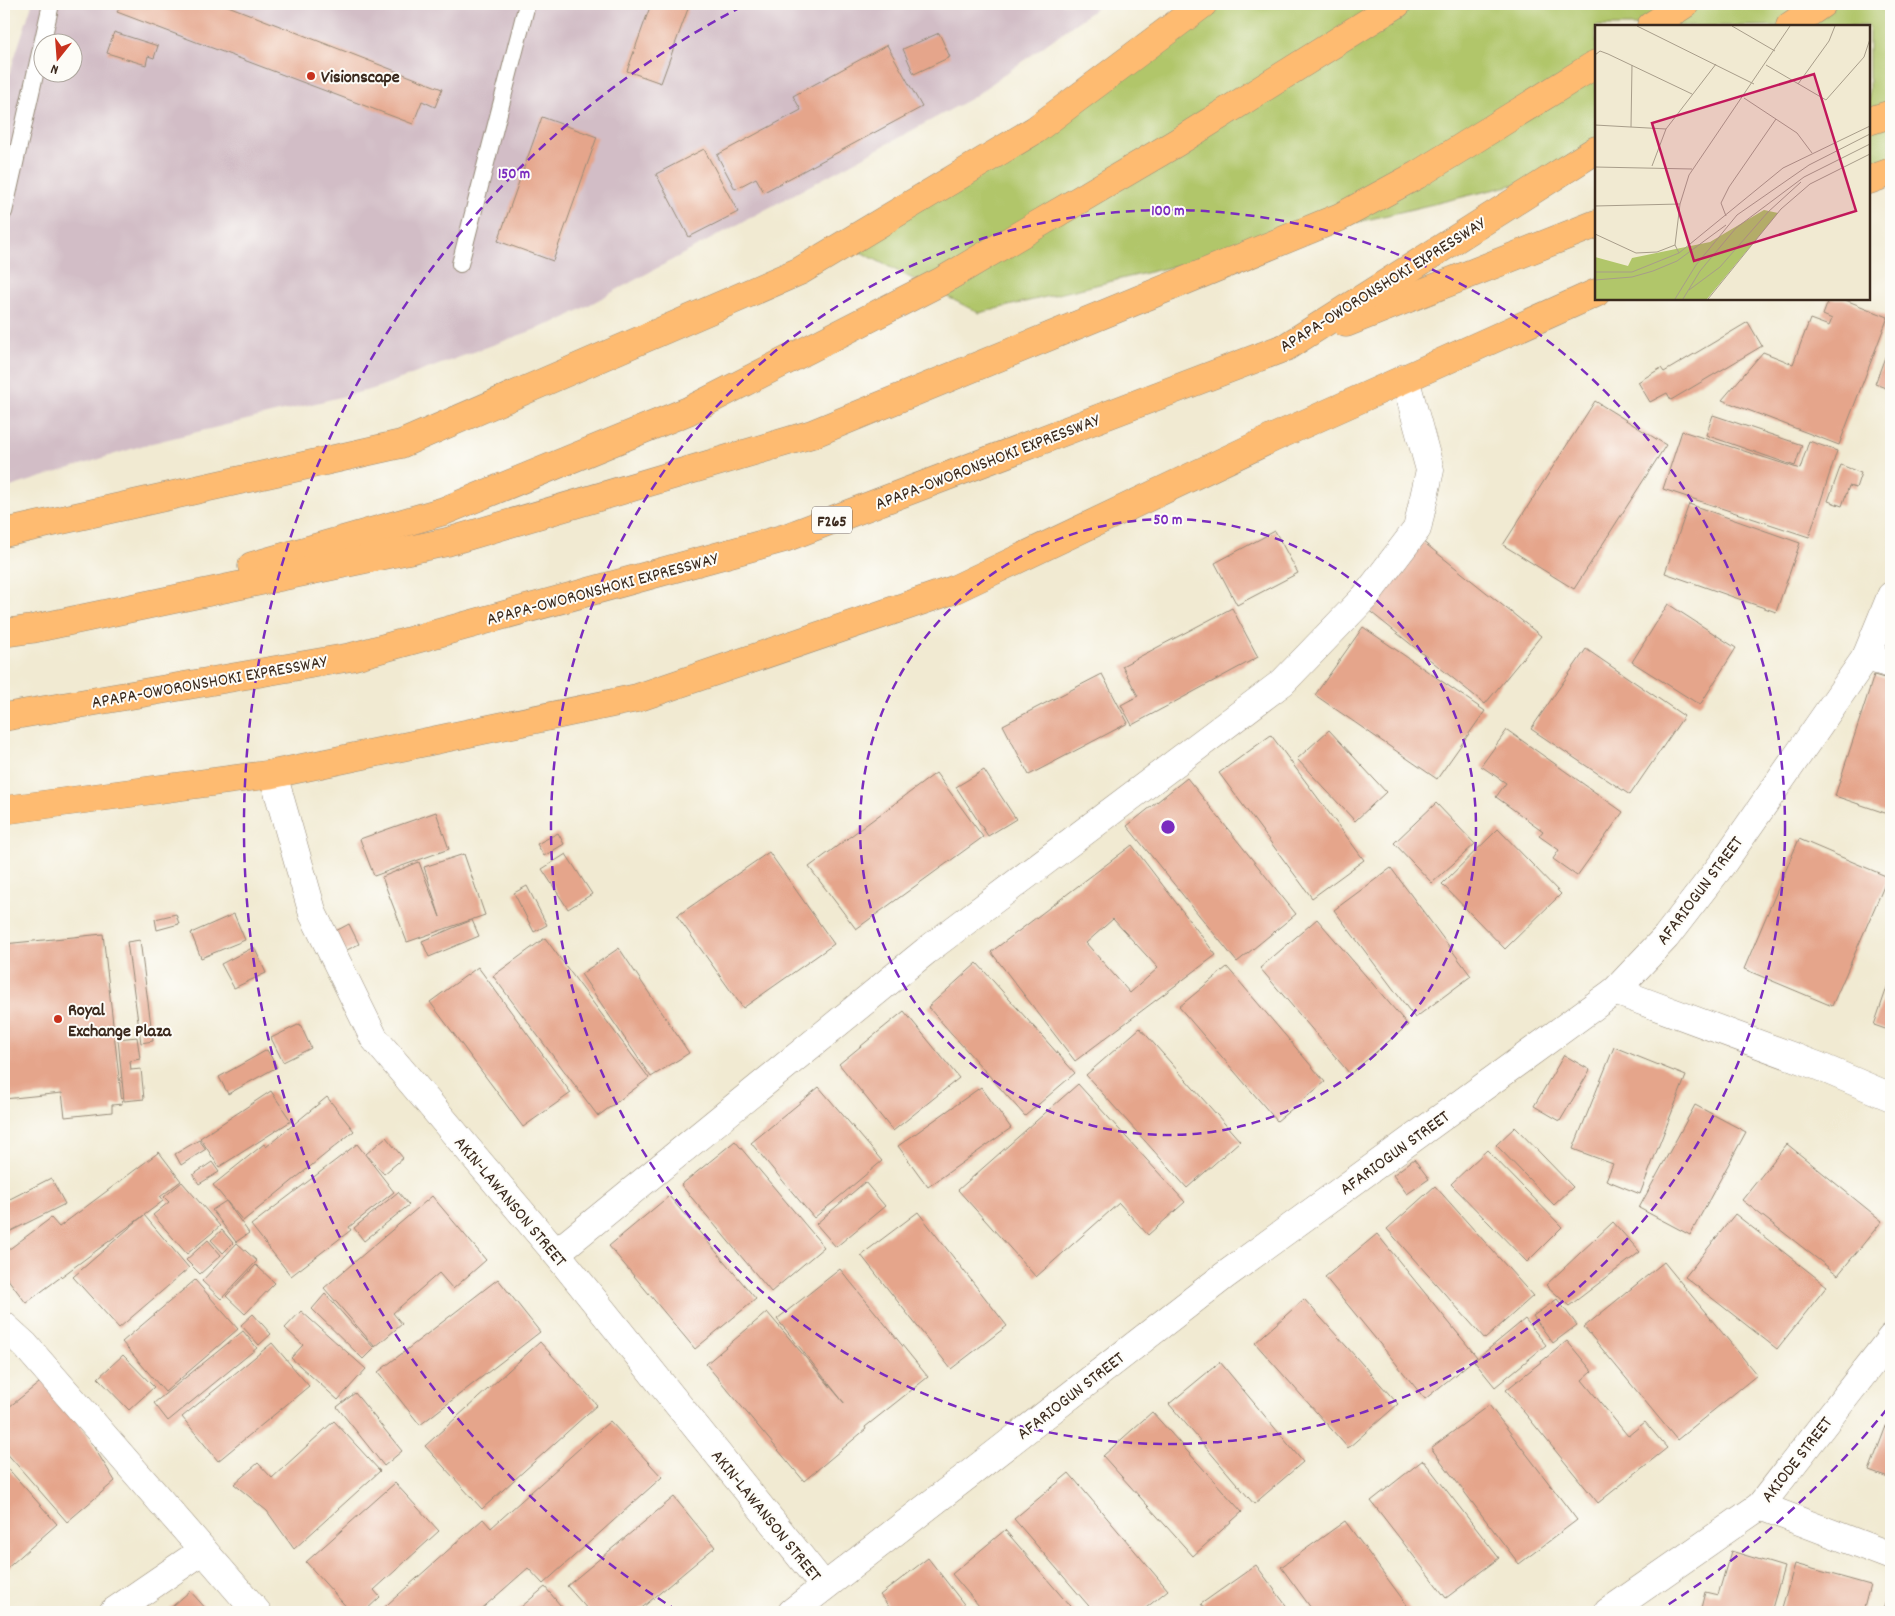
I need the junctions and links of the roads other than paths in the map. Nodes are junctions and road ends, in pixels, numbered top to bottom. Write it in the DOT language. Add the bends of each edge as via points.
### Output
graph roads {
  1 [pos="51,4"];
  2 [pos="527,4"];
  3 [pos="1203,4"];
  4 [pos="1397,4"];
  5 [pos="1684,4"];
  6 [pos="1822,4"];
  7 [pos="1652,25"];
  8 [pos="1791,25"];
  9 [pos="1595,65"];
  10 [pos="1891,114"];
  11 [pos="1870,121"];
  12 [pos="1595,151"];
  13 [pos="1891,172"];
  14 [pos="1870,180"];
  15 [pos="4,212"];
  16 [pos="1595,224"];
  17 [pos="460,264"];
  18 [pos="1595,293"];
  19 [pos="1286,347"];
  20 [pos="1405,378"];
  21 [pos="4,533"];
  22 [pos="1891,596"];
  23 [pos="32,629"];
  24 [pos="4,633"];
  25 [pos="1878,661"];
  26 [pos="4,717"];
  27 [pos="273,774"];
  28 [pos="4,810"];
  29 [pos="1615,991"];
  30 [pos="1891,1097"];
  31 [pos="556,1253"];
  32 [pos="4,1326"];
  33 [pos="1891,1338"];
  34 [pos="1760,1506"];
  35 [pos="202,1551"];
  36 [pos="1891,1556"];
  37 [pos="824,1586"];
  38 [pos="113,1612"];
  39 [pos="257,1612"];
  40 [pos="792,1612"];
  41 [pos="1608,1612"];
  1 -- 15 [label="lane"];
  2 -- 17 [label="lane"];
  3 -- 21 [label="main road" via="1035,130 800,271 401,444"];
  4 -- 23 [label="main road" via="1176,143 940,282 688,411 444,511"];
  5 -- 7 [label="main road"];
  6 -- 8 [label="main road"];
  9 -- 23 [label="main road" via="1417,175 1340,217 812,434 447,542"];
  10 -- 11 [label="main road"];
  12 -- 19 [label="main road, APAPA-OWORONSHOKI EXPRESSWAY / F265"];
  13 -- 14 [label="main road"];
  16 -- 19 [label="main road"];
  18 -- 20 [label="main road"];
  19 -- 26 [label="main road, APAPA-OWORONSHOKI EXPRESSWAY / F265" via="785,538 351,657"];
  20 -- 27 [label="main road" via="944,593 637,698"];
  20 -- 31 [label="street" via="1430,470 1417,529 1365,597 1283,682 926,951"];
  22 -- 25 [label="street, AFARIOGUN STREET"];
  23 -- 24 [label="main road"];
  25 -- 29 [label="street, AFARIOGUN STREET" via="1666,938"];
  27 -- 28 [label="main road"];
  27 -- 31 [label="street, AKIN-LAWANSON STREET" via="313,914 374,1038"];
  29 -- 30 [label="street" via="1818,1066"];
  29 -- 37 [label="street, AFARIOGUN STREET" via="1224,1276"];
  31 -- 37 [label="street, AKIN-LAWANSON STREET"];
  32 -- 35 [label="street" via="25,1345"];
  33 -- 34 [label="street, AKIODE STREET"];
  34 -- 36 [label="street"];
  34 -- 41 [label="street, AKIODE STREET"];
  35 -- 38 [label="street"];
  35 -- 39 [label="street"];
  37 -- 40 [label="street, AFARIOGUN STREET"];
}
